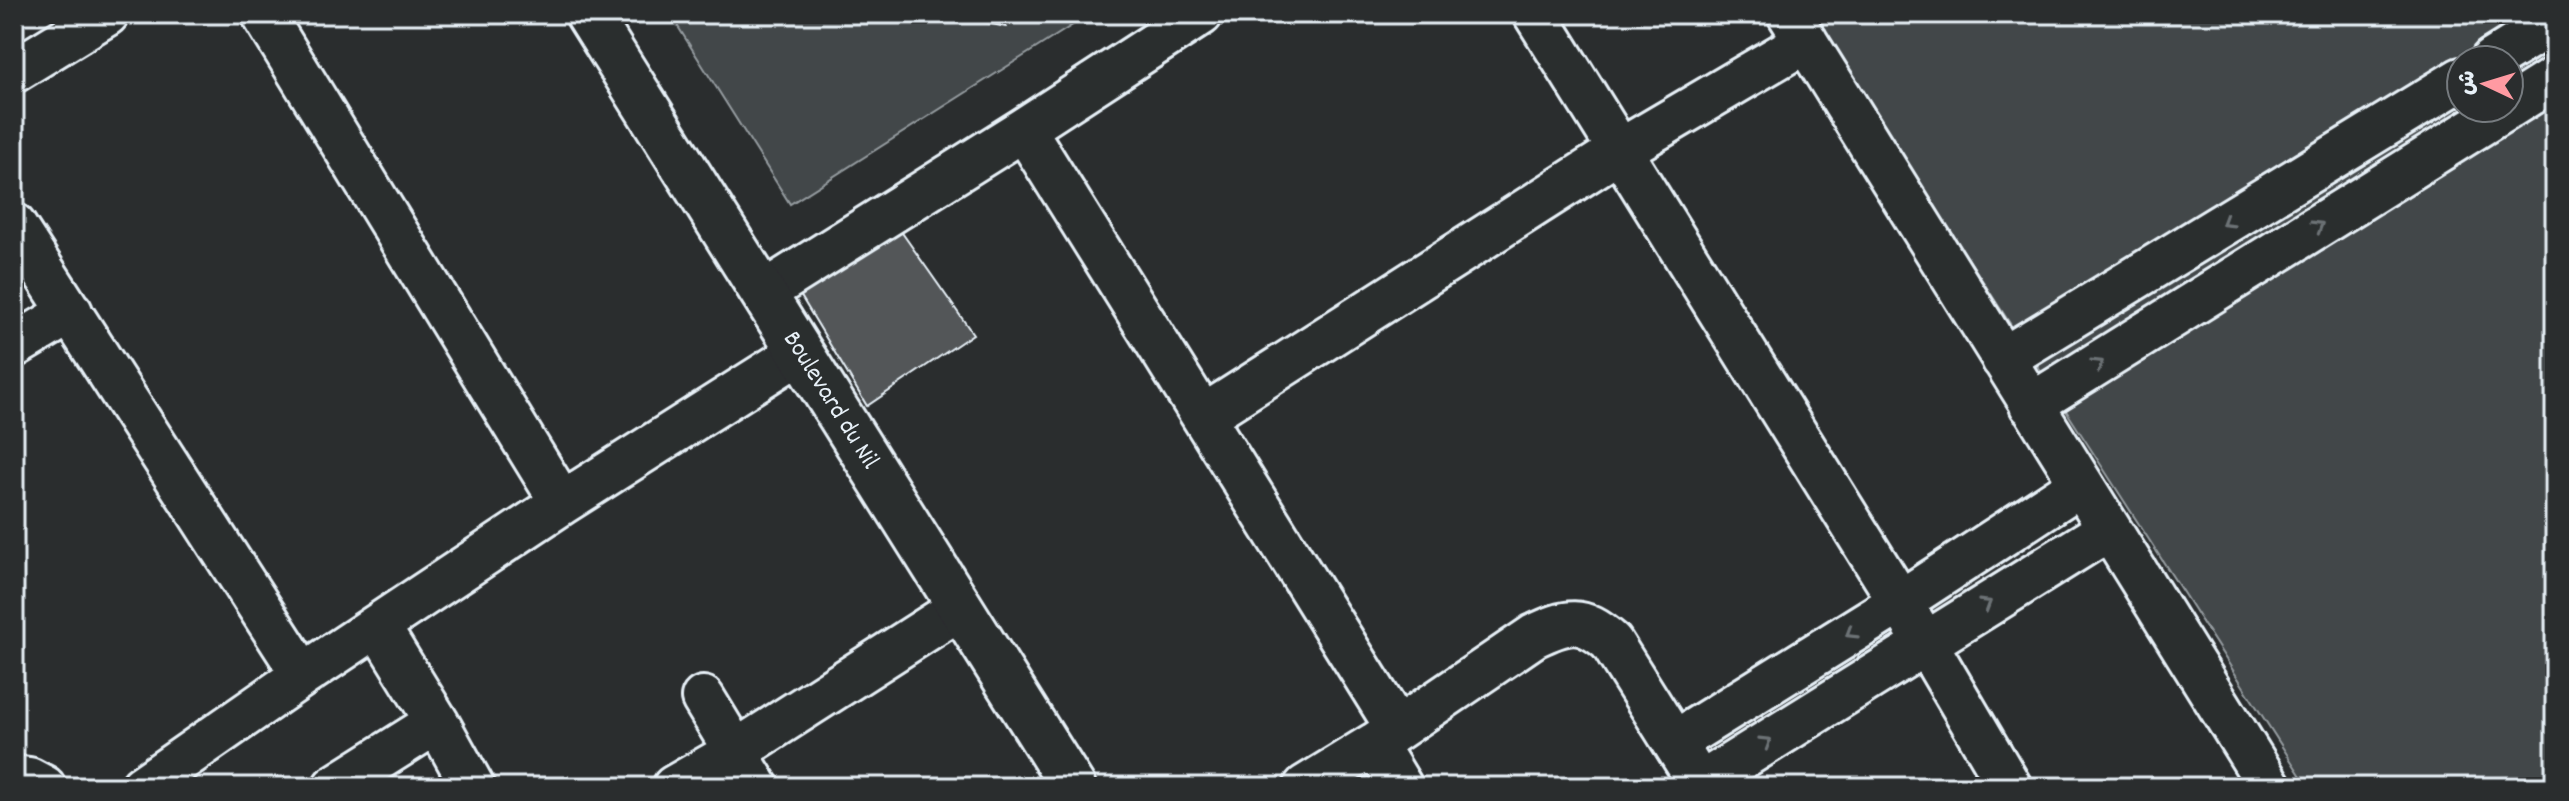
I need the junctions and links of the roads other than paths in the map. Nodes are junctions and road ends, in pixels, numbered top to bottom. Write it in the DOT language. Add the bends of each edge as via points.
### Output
graph roads {
  1 [pos="107,14"];
  2 [pos="263,14"];
  3 [pos="588,14"];
  4 [pos="1201,14"];
  5 [pos="1535,14"];
  6 [pos="2555,21"];
  7 [pos="1798,28"];
  8 [pos="2518,44"];
  9 [pos="14,71"];
  10 [pos="2555,78"];
  11 [pos="2445,89"];
  12 [pos="2525,97"];
  13 [pos="2481,124"];
  14 [pos="1024,129"];
  15 [pos="2379,129"];
  16 [pos="1619,151"];
  17 [pos="2406,171"];
  18 [pos="14,225"];
  19 [pos="763,293"];
  20 [pos="71,312"];
  21 [pos="14,346"];
  22 [pos="800,352"];
  23 [pos="2003,359"];
  24 [pos="2031,405"];
  25 [pos="1204,416"];
  26 [pos="2081,484"];
  27 [pos="562,503"];
  28 [pos="2109,529"];
  29 [pos="1900,602"];
  30 [pos="960,608"];
  31 [pos="378,626"];
  32 [pos="1925,642"];
  33 [pos="303,675"];
  34 [pos="703,698"];
  35 [pos="437,722"];
  36 [pos="1386,736"];
  37 [pos="735,752"];
  38 [pos="1686,774"];
  39 [pos="14,777"];
  40 [pos="44,787"];
  41 [pos="142,787"];
  42 [pos="334,787"];
  43 [pos="473,787"];
  44 [pos="674,787"];
  45 [pos="757,787"];
  46 [pos="1073,787"];
  47 [pos="1305,787"];
  48 [pos="1401,787"];
  49 [pos="2010,787"];
  50 [pos="2270,787"];
  1 -- 9 [label="street"];
  2 -- 27 [label="street"];
  3 -- 19 [label="street, Boulevard du Nil"];
  4 -- 14 [label="street"];
  5 -- 16 [label="street"];
  6 -- 8 [label="street"];
  7 -- 16 [label="street"];
  7 -- 23 [label="street"];
  10 -- 12 [label="street"];
  11 -- 15 [label="street"];
  13 -- 17 [label="street"];
  14 -- 19 [label="street"];
  14 -- 25 [label="street"];
  15 -- 17 [label="street"];
  15 -- 23 [label="street, one-way"];
  16 -- 25 [label="street"];
  16 -- 29 [label="street"];
  24 -- 17 [label="street, one-way"];
  18 -- 20 [label="street"];
  19 -- 22 [label="street, Boulevard du Nil"];
  20 -- 21 [label="street"];
  20 -- 33 [label="street"];
  22 -- 27 [label="street"];
  22 -- 30 [label="street, Boulevard du Nil"];
  23 -- 24 [label="street"];
  24 -- 26 [label="street"];
  25 -- 36 [label="street"];
  26 -- 28 [label="street"];
  26 -- 29 [label="street"];
  27 -- 31 [label="street"];
  32 -- 28 [label="street, one-way"];
  28 -- 50 [label="street"];
  29 -- 32 [label="street"];
  29 -- 38 [label="street, one-way"];
  30 -- 37 [label="street"];
  30 -- 46 [label="street, Boulevard du Nil"];
  31 -- 33 [label="street"];
  31 -- 35 [label="street"];
  38 -- 32 [label="street, one-way"];
  32 -- 49 [label="street"];
  33 -- 41 [label="street"];
  34 -- 37 [label="street"];
  35 -- 42 [label="street"];
  35 -- 43 [label="street"];
  36 -- 38 [label="street" via="1534,636 1575,622 1593,626 1611,642"];
  36 -- 47 [label="street"];
  36 -- 48 [label="street"];
  37 -- 44 [label="street"];
  37 -- 45 [label="street"];
  39 -- 40 [label="street"];
}
